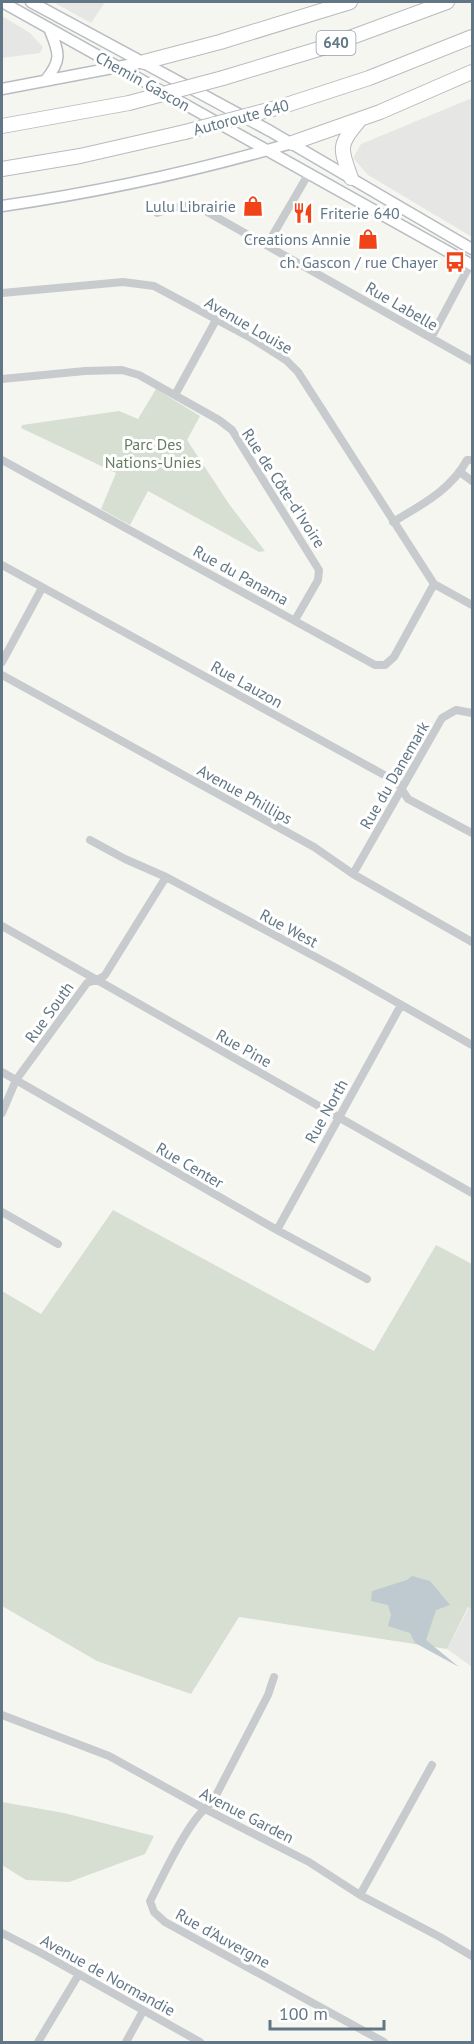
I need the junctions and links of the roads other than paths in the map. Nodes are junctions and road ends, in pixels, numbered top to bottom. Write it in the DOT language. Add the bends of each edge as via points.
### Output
graph roads {
  1 [pos="2,2"];
  2 [pos="31,2"];
  3 [pos="351,2"];
  4 [pos="447,2"];
  5 [pos="49,28"];
  6 [pos="472,38"];
  7 [pos="144,62"];
  8 [pos="119,68"];
  9 [pos="472,72"];
  10 [pos="45,81"];
  11 [pos="2,89"];
  12 [pos="359,120"];
  13 [pos="2,126"];
  14 [pos="292,143"];
  15 [pos="268,150"];
  16 [pos="2,169"];
  17 [pos="309,173"];
  18 [pos="351,178"];
  19 [pos="2,206"];
  20 [pos="157,213"];
  21 [pos="267,245"];
  22 [pos="472,249"];
  23 [pos="472,263"];
  24 [pos="2,293"];
  25 [pos="216,320"];
  26 [pos="431,338"];
  27 [pos="472,361"];
  28 [pos="2,379"];
  29 [pos="175,395"];
  30 [pos="2,460"];
  31 [pos="472,460"];
  32 [pos="460,472"];
  33 [pos="472,481"];
  34 [pos="393,522"];
  35 [pos="2,565"];
  36 [pos="434,584"];
  37 [pos="42,588"];
  38 [pos="472,605"];
  39 [pos="295,620"];
  40 [pos="2,662"];
  41 [pos="2,675"];
  42 [pos="472,713"];
  43 [pos="402,790"];
  44 [pos="472,833"];
  45 [pos="90,840"];
  46 [pos="353,874"];
  47 [pos="166,877"];
  48 [pos="2,926"];
  49 [pos="472,942"];
  50 [pos="95,980"];
  51 [pos="400,1005"];
  52 [pos="472,1045"];
  53 [pos="2,1072"];
  54 [pos="16,1080"];
  55 [pos="2,1113"];
  56 [pos="338,1116"];
  57 [pos="472,1193"];
  58 [pos="2,1212"];
  59 [pos="277,1230"];
  60 [pos="58,1244"];
  61 [pos="367,1278"];
  62 [pos="274,1677"];
  63 [pos="2,1715"];
  64 [pos="432,1765"];
  65 [pos="203,1808"];
  66 [pos="360,1895"];
  67 [pos="2,1934"];
  68 [pos="472,1956"];
  69 [pos="79,1974"];
  70 [pos="143,2011"];
  71 [pos="38,2043"];
  72 [pos="126,2043"];
  73 [pos="200,2043"];
  74 [pos="384,2043"];
  1 -- 5 [label="main road, Chemin Gascon"];
  2 -- 7 [label="main road, Chemin Gascon"];
  3 -- 7 [label="highway"];
  4 -- 13 [label="highway, 640, bridge" via="322,48 224,78 129,103"];
  5 -- 8 [label="main road, Chemin Gascon"];
  5 -- 10 [label="main road" via="58,60"];
  6 -- 16 [label="highway, Autoroute 640, bridge" via="280,107 80,156"];
  7 -- 8 [label="main road"];
  7 -- 14 [label="main road, Chemin Gascon"];
  8 -- 10 [label="main road"];
  8 -- 15 [label="main road, Chemin Gascon"];
  9 -- 12 [label="highway"];
  10 -- 11 [label="main road"];
  12 -- 14 [label="highway"];
  12 -- 18 [label="highway" via="343,143"];
  14 -- 15 [label="main road"];
  14 -- 18 [label="main road, Chemin Gascon"];
  15 -- 17 [label="main road, Chemin Gascon"];
  15 -- 19 [label="main road" via="117,186"];
  17 -- 21 [label="street"];
  17 -- 23 [label="main road, Chemin Gascon"];
  18 -- 22 [label="main road, Chemin Gascon"];
  20 -- 21 [label="street, Rue Labelle" via="191,205"];
  21 -- 26 [label="street, Rue Labelle"];
  23 -- 26 [label="street"];
  24 -- 25 [label="street, Avenue Louise" via="140,283 154,286"];
  25 -- 29 [label="street"];
  25 -- 34 [label="street, Avenue Louise" via="286,360 298,372"];
  26 -- 27 [label="street, Rue Labelle"];
  28 -- 29 [label="street, Rue de Côte-d'Ivoire" via="122,370"];
  29 -- 39 [label="street, Rue de Côte-d'Ivoire" via="232,430 314,559 318,580"];
  30 -- 39 [label="street, Rue du Panama"];
  31 -- 32 [label="street" via="467,460"];
  32 -- 33 [label="street"];
  32 -- 34 [label="street" via="437,496"];
  34 -- 36 [label="street, Avenue Louise"];
  35 -- 37 [label="street, Rue Lauzon"];
  36 -- 38 [label="street, Avenue Louise"];
  36 -- 39 [label="street, Rue du Panama" via="394,657 385,665 375,665"];
  37 -- 40 [label="street"];
  37 -- 43 [label="street, Rue Lauzon" via="397,782"];
  41 -- 46 [label="street, Avenue Phillips" via="314,847"];
  42 -- 43 [label="street, Rue du Danemark" via="456,710 442,718"];
  43 -- 44 [label="street, Rue Lauzon" via="408,799"];
  43 -- 46 [label="street, Rue du Danemark"];
  45 -- 47 [label="street, Rue West"];
  46 -- 49 [label="street, Avenue Phillips"];
  47 -- 50 [label="street, Rue South" via="105,975"];
  47 -- 51 [label="street, Rue West"];
  48 -- 50 [label="street, Rue Pine"];
  50 -- 54 [label="street, Rue South" via="86,984"];
  50 -- 56 [label="street, Rue Pine"];
  51 -- 52 [label="street, Rue West"];
  51 -- 56 [label="street, Rue North"];
  53 -- 54 [label="street, Rue Center"];
  54 -- 55 [label="street, Rue South"];
  54 -- 59 [label="street, Rue Center"];
  56 -- 57 [label="street, Rue Pine"];
  56 -- 59 [label="street, Rue North"];
  58 -- 60 [label="street"];
  59 -- 61 [label="street, Rue Center"];
  62 -- 65 [label="street, Rue d'Auvergne" via="212,1803"];
  63 -- 65 [label="street, Avenue Garden" via="109,1756"];
  64 -- 66 [label="street"];
  65 -- 66 [label="street, Avenue Garden" via="309,1862"];
  65 -- 74 [label="street, Rue d'Auvergne" via="150,1901 154,1912 165,1922"];
  66 -- 68 [label="street, Avenue Garden"];
  67 -- 69 [label="street, Avenue de Normandie"];
  69 -- 70 [label="street, Avenue de Normandie"];
  69 -- 71 [label="street"];
  70 -- 72 [label="street"];
  70 -- 73 [label="street, Avenue de Normandie"];
}
